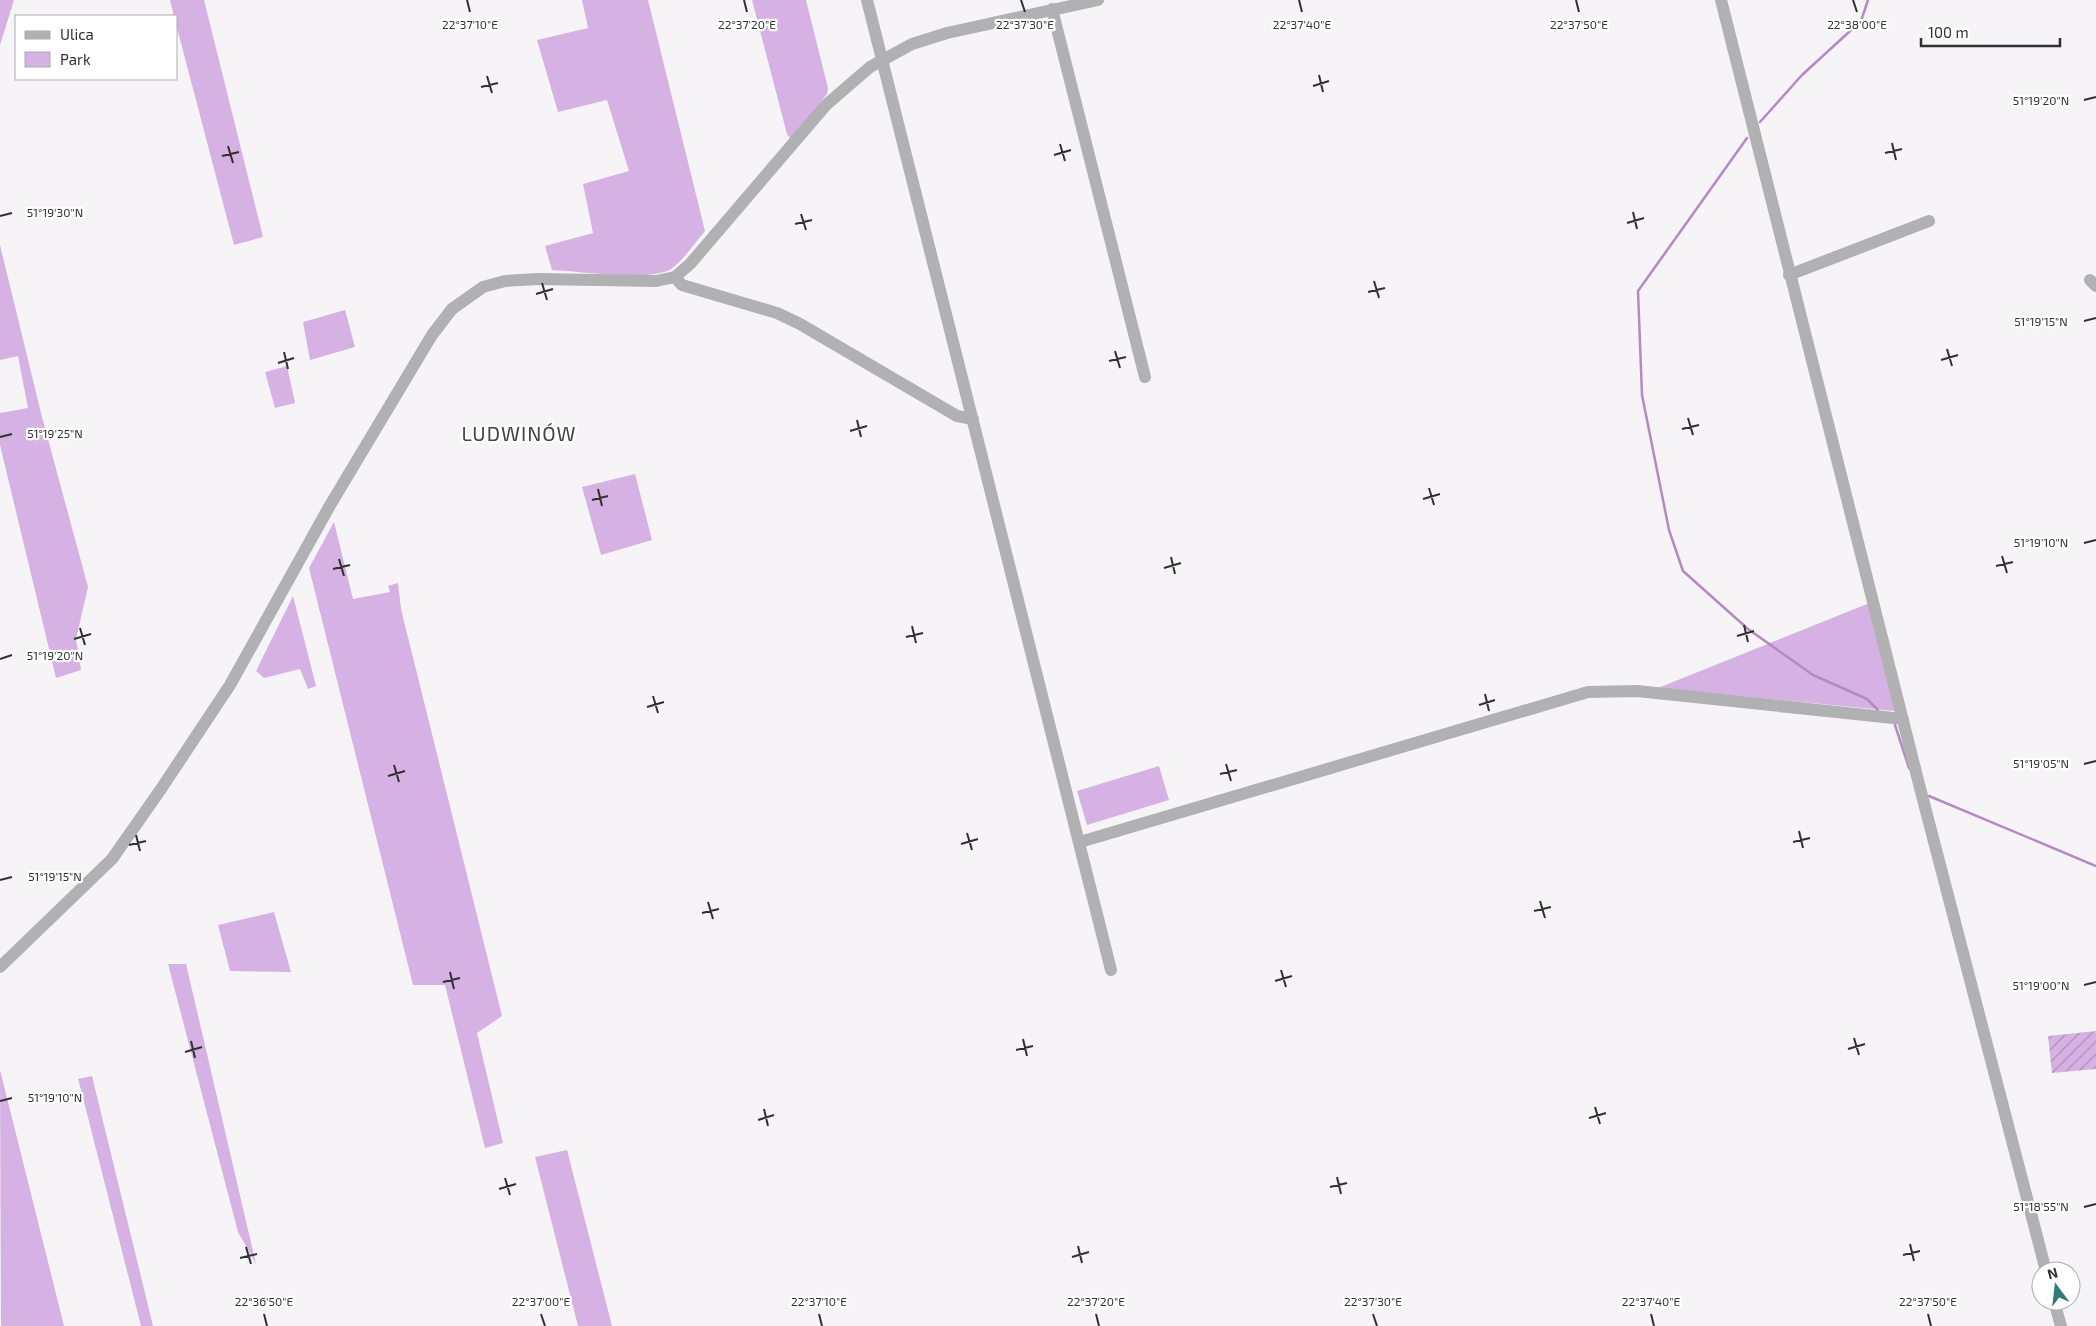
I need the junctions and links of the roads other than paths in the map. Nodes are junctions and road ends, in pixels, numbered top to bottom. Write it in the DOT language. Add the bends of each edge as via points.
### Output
graph roads {
  1 [pos="868,0"];
  2 [pos="1098,0"];
  3 [pos="1721,0"];
  4 [pos="1052,9"];
  5 [pos="882,59"];
  6 [pos="1929,221"];
  7 [pos="1789,275"];
  8 [pos="675,277"];
  9 [pos="1145,377"];
  10 [pos="973,419"];
  11 [pos="1902,719"];
  12 [pos="1080,842"];
  13 [pos="0,967"];
  14 [pos="1111,970"];
  15 [pos="2043,1261"];
  16 [pos="2057,1311"];
  17 [pos="2061,1326"];
  1 -- 5 [label="street"];
  2 -- 4 [label="street"];
  3 -- 7 [label="street"];
  4 -- 5 [label="street" via="947,33 912,44"];
  4 -- 9 [label="street"];
  5 -- 8 [label="street" via="826,105 690,264"];
  5 -- 10 [label="street"];
  6 -- 7 [label="street"];
  7 -- 11 [label="street"];
  8 -- 10 [label="street" via="682,284 785,317 957,416"];
  8 -- 13 [label="street" via="646,282 505,281 478,290 452,309 432,335 339,490 230,685 167,781 112,859"];
  10 -- 12 [label="street"];
  11 -- 12 [label="street" via="1637,691 1588,692"];
  11 -- 15 [label="street"];
  12 -- 14 [label="street"];
  16 -- 17 [label="street"];
}
